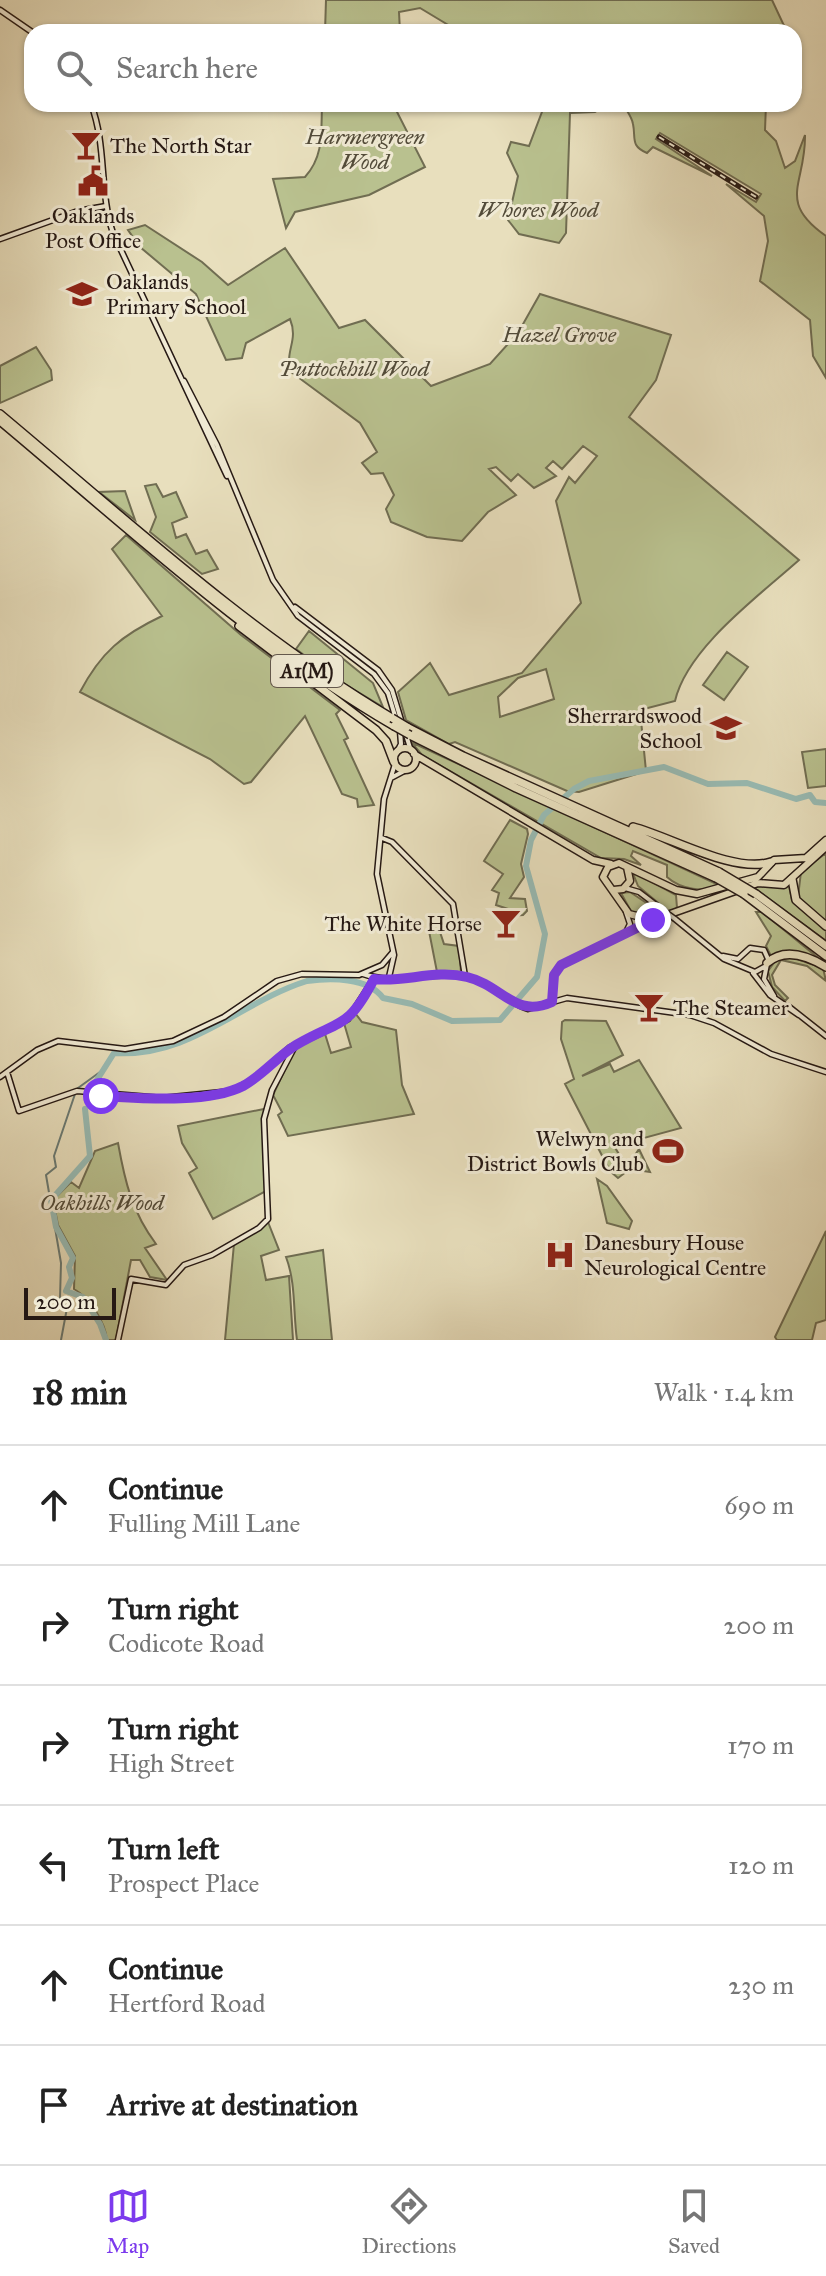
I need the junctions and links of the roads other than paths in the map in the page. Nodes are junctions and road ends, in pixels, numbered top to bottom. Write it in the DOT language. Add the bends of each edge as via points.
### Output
graph roads {
  1 [pos="0,10"];
  2 [pos="24,26"];
  3 [pos="93,112"];
  4 [pos="106,206"];
  5 [pos="0,239"];
  6 [pos="0,414"];
  7 [pos="0,421"];
  8 [pos="66,473"];
  9 [pos="98,500"];
  10 [pos="191,581"];
  11 [pos="293,606"];
  12 [pos="393,722"];
  13 [pos="397,752"];
  14 [pos="412,752"];
  15 [pos="395,763"];
  16 [pos="432,768"];
  17 [pos="408,769"];
  18 [pos="391,778"];
  19 [pos="566,806"];
  20 [pos="611,822"];
  21 [pos="382,838"];
  22 [pos="826,840"];
  23 [pos="826,847"];
  24 [pos="593,860"];
  25 [pos="786,860"];
  26 [pos="611,864"];
  27 [pos="769,866"];
  28 [pos="627,867"];
  29 [pos="717,875"];
  30 [pos="603,877"];
  31 [pos="792,877"];
  32 [pos="631,878"];
  33 [pos="771,883"];
  34 [pos="625,888"];
  35 [pos="672,888"];
  36 [pos="614,890"];
  37 [pos="639,892"];
  38 [pos="678,910"];
  39 [pos="626,911"];
  40 [pos="653,920"];
  41 [pos="826,926"];
  42 [pos="626,932"];
  43 [pos="826,946"];
  44 [pos="393,952"];
  45 [pos="723,956"];
  46 [pos="743,956"];
  47 [pos="826,956"];
  48 [pos="767,964"];
  49 [pos="382,965"];
  50 [pos="826,967"];
  51 [pos="374,969"];
  52 [pos="390,970"];
  53 [pos="750,970"];
  54 [pos="363,974"];
  55 [pos="465,976"];
  56 [pos="389,977"];
  57 [pos="373,980"];
  58 [pos="774,996"];
  59 [pos="554,1001"];
  60 [pos="826,1036"];
  61 [pos="294,1048"];
  62 [pos="7,1072"];
  63 [pos="826,1072"];
  64 [pos="0,1077"];
  65 [pos="118,1340"];
  1 -- 2 [label="main road"];
  3 -- 4 [label="main road"];
  4 -- 5 [label="main road"];
  4 -- 11 [label="main road" via="124,258 265,564"];
  6 -- 8 [label="highway, A1(M)"];
  7 -- 8 [label="highway, A1(M)"];
  8 -- 9 [label="highway, A1(M)"];
  9 -- 10 [label="highway, A1(M)"];
  9 -- 12 [label="highway, A1(M)" via="257,627"];
  10 -- 12 [label="highway, A1(M)" via="279,651"];
  10 -- 15 [label="highway" via="255,639 376,730"];
  11 -- 13 [label="main road" via="310,626 382,683 401,738"];
  11 -- 14 [label="main road" via="370,662 386,680"];
  12 -- 19 [label="highway, A1(M), bridge"];
  13 -- 14 [label="main road"];
  13 -- 15 [label="main road"];
  14 -- 16 [label="main road"];
  14 -- 17 [label="main road" via="416,760"];
  15 -- 17 [label="main road"];
  15 -- 18 [label="main road"];
  16 -- 17 [label="main road"];
  16 -- 24 [label="main road"];
  17 -- 18 [label="main road"];
  18 -- 21 [label="main road"];
  19 -- 20 [label="highway, A1(M)"];
  19 -- 29 [label="highway, A1(M)"];
  20 -- 27 [label="highway" via="731,861"];
  20 -- 29 [label="highway, A1(M)"];
  21 -- 44 [label="main road" via="377,882"];
  21 -- 55 [label="main road" via="453,904"];
  22 -- 25 [label="main road" via="806,858"];
  23 -- 31 [label="main road"];
  24 -- 26 [label="main road"];
  24 -- 30 [label="main road"];
  25 -- 27 [label="main road"];
  25 -- 31 [label="main road"];
  26 -- 28 [label="main road"];
  26 -- 30 [label="main road"];
  27 -- 33 [label="main road"];
  27 -- 35 [label="main road" via="758,877 715,892 692,894"];
  28 -- 32 [label="main road"];
  28 -- 35 [label="main road"];
  29 -- 43 [label="highway, A1(M), bridge" via="756,894"];
  29 -- 47 [label="highway, A1(M), bridge"];
  30 -- 36 [label="main road"];
  31 -- 33 [label="main road" via="784,885"];
  31 -- 41 [label="highway" via="796,900"];
  32 -- 34 [label="main road"];
  32 -- 37 [label="main road"];
  33 -- 38 [label="main road"];
  34 -- 36 [label="main road"];
  34 -- 37 [label="main road"];
  35 -- 38 [label="main road" via="680,899"];
  36 -- 39 [label="main road"];
  37 -- 45 [label="main road, bridge"];
  38 -- 40 [label="main road"];
  39 -- 40 [label="main road"];
  39 -- 42 [label="main road"];
  40 -- 42 [label="main road"];
  42 -- 59 [label="main road" via="559,968"];
  44 -- 49 [label="main road"];
  44 -- 52 [label="main road"];
  45 -- 46 [label="main road"];
  45 -- 53 [label="main road"];
  46 -- 48 [label="main road" via="759,947"];
  46 -- 53 [label="main road"];
  48 -- 50 [label="highway" via="793,954"];
  48 -- 53 [label="main road"];
  48 -- 58 [label="main road" via="764,979"];
  49 -- 51 [label="main road"];
  49 -- 52 [label="main road"];
  51 -- 54 [label="main road"];
  51 -- 57 [label="main road"];
  52 -- 56 [label="main road"];
  53 -- 58 [label="main road"];
  54 -- 57 [label="main road"];
  54 -- 62 [label="main road" via="285,978 173,1041 125,1049 58,1041"];
  55 -- 56 [label="main road"];
  55 -- 59 [label="main road" via="531,1009"];
  56 -- 57 [label="main road"];
  57 -- 61 [label="main road" via="348,1019"];
  58 -- 60 [label="main road"];
  59 -- 63 [label="main road" via="574,999 702,1018 771,1054"];
  61 -- 62 [label="main road" via="254,1079 224,1093 162,1098 77,1091 19,1111"];
  61 -- 65 [label="main road" via="264,1119 268,1219 212,1255 184,1265 166,1285 131,1279"];
  62 -- 64 [label="main road"];
}
